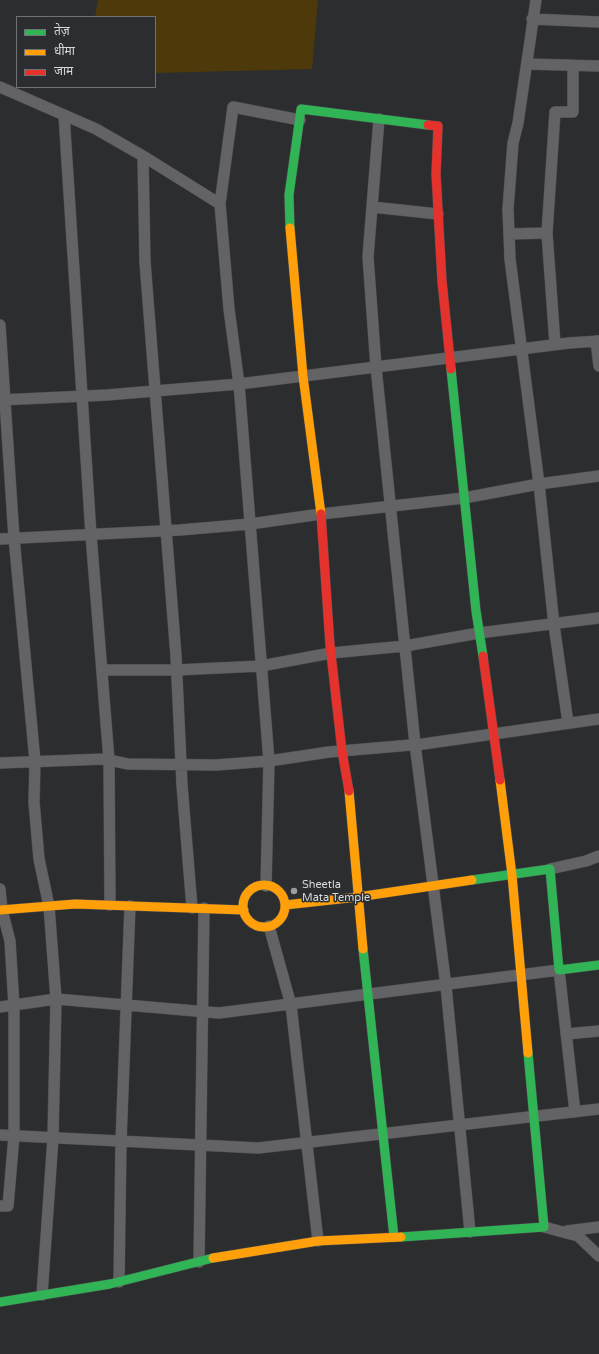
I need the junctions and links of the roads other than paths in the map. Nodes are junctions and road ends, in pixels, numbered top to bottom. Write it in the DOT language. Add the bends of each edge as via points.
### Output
graph roads {
  1 [pos="536,0"];
  2 [pos="532,19"];
  3 [pos="599,22"];
  4 [pos="527,64"];
  5 [pos="574,65"];
  6 [pos="599,66"];
  7 [pos="0,87"];
  8 [pos="64,115"];
  9 [pos="379,118"];
  10 [pos="300,120"];
  11 [pos="143,156"];
  12 [pos="220,204"];
  13 [pos="372,207"];
  14 [pos="438,214"];
  15 [pos="547,233"];
  16 [pos="509,234"];
  17 [pos="0,326"];
  18 [pos="597,341"];
  19 [pos="555,344"];
  20 [pos="521,349"];
  21 [pos="450,357"];
  22 [pos="599,366"];
  23 [pos="376,367"];
  24 [pos="303,376"];
  25 [pos="239,384"];
  26 [pos="156,391"];
  27 [pos="82,396"];
  28 [pos="2,400"];
  29 [pos="599,476"];
  30 [pos="539,484"];
  31 [pos="464,498"];
  32 [pos="391,506"];
  33 [pos="321,514"];
  34 [pos="250,524"];
  35 [pos="165,531"];
  36 [pos="91,535"];
  37 [pos="14,538"];
  38 [pos="0,539"];
  39 [pos="599,618"];
  40 [pos="554,625"];
  41 [pos="479,633"];
  42 [pos="405,646"];
  43 [pos="331,653"];
  44 [pos="261,666"];
  45 [pos="102,670"];
  46 [pos="176,670"];
  47 [pos="599,719"];
  48 [pos="568,723"];
  49 [pos="494,733"];
  50 [pos="415,744"];
  51 [pos="342,751"];
  52 [pos="109,760"];
  53 [pos="35,761"];
  54 [pos="269,761"];
  55 [pos="0,762"];
  56 [pos="182,765"];
  57 [pos="599,856"];
  58 [pos="550,869"];
  59 [pos="512,875"];
  60 [pos="266,886"];
  61 [pos="432,886"];
  62 [pos="0,889"];
  63 [pos="358,897"];
  64 [pos="110,905"];
  65 [pos="285,905"];
  66 [pos="49,906"];
  67 [pos="130,906"];
  68 [pos="192,908"];
  69 [pos="204,908"];
  70 [pos="1,910"];
  71 [pos="244,910"];
  72 [pos="269,926"];
  73 [pos="599,965"];
  74 [pos="559,970"];
  75 [pos="520,976"];
  76 [pos="446,986"];
  77 [pos="367,996"];
  78 [pos="56,999"];
  79 [pos="126,1005"];
  80 [pos="291,1005"];
  81 [pos="14,1006"];
  82 [pos="0,1007"];
  83 [pos="202,1012"];
  84 [pos="599,1032"];
  85 [pos="566,1034"];
  86 [pos="599,1109"];
  87 [pos="575,1112"];
  88 [pos="534,1116"];
  89 [pos="459,1125"];
  90 [pos="384,1134"];
  91 [pos="0,1135"];
  92 [pos="14,1136"];
  93 [pos="53,1138"];
  94 [pos="121,1142"];
  95 [pos="307,1142"];
  96 [pos="200,1145"];
  97 [pos="0,1206"];
  98 [pos="544,1227"];
  99 [pos="599,1227"];
  100 [pos="470,1232"];
  101 [pos="563,1232"];
  102 [pos="394,1237"];
  103 [pos="318,1241"];
  104 [pos="599,1256"];
  105 [pos="199,1262"];
  106 [pos="119,1282"];
  107 [pos="42,1295"];
  108 [pos="0,1302"];
  1 -- 2 [label="street"];
  2 -- 3 [label="street"];
  2 -- 4 [label="street"];
  4 -- 5 [label="street"];
  4 -- 16 [label="street" via="513,143 508,208"];
  5 -- 6 [label="street"];
  5 -- 15 [label="street" via="573,112 555,112"];
  7 -- 8 [label="street"];
  8 -- 11 [label="street" via="96,128"];
  8 -- 27 [label="street"];
  9 -- 10 [label="street" via="301,109"];
  9 -- 13 [label="street"];
  9 -- 14 [label="street" via="438,126"];
  10 -- 12 [label="street" via="233,107"];
  10 -- 24 [label="street" via="289,195 291,250"];
  11 -- 12 [label="street"];
  11 -- 26 [label="street" via="145,262"];
  12 -- 25 [label="street" via="229,309"];
  13 -- 14 [label="street"];
  13 -- 23 [label="street" via="368,257"];
  14 -- 21 [label="street"];
  15 -- 16 [label="street"];
  15 -- 19 [label="street"];
  16 -- 20 [label="street"];
  17 -- 28 [label="street"];
  18 -- 19 [label="street"];
  18 -- 22 [label="street"];
  19 -- 20 [label="street"];
  20 -- 21 [label="street"];
  20 -- 30 [label="street"];
  21 -- 23 [label="street"];
  21 -- 31 [label="street"];
  23 -- 24 [label="street"];
  23 -- 32 [label="street"];
  24 -- 25 [label="street"];
  24 -- 33 [label="street"];
  25 -- 26 [label="street"];
  25 -- 34 [label="street"];
  26 -- 27 [label="street"];
  26 -- 35 [label="street"];
  27 -- 28 [label="street"];
  27 -- 36 [label="street"];
  28 -- 37 [label="street"];
  29 -- 30 [label="street"];
  30 -- 31 [label="street"];
  30 -- 40 [label="street"];
  31 -- 32 [label="street"];
  31 -- 41 [label="street"];
  32 -- 33 [label="street"];
  32 -- 42 [label="street"];
  33 -- 34 [label="street"];
  33 -- 43 [label="street"];
  34 -- 35 [label="street"];
  34 -- 44 [label="street"];
  35 -- 36 [label="street"];
  35 -- 46 [label="street"];
  36 -- 37 [label="street"];
  36 -- 45 [label="street"];
  37 -- 38 [label="street"];
  37 -- 53 [label="street"];
  39 -- 40 [label="street"];
  40 -- 41 [label="street"];
  40 -- 48 [label="street"];
  41 -- 42 [label="street"];
  41 -- 49 [label="street"];
  42 -- 43 [label="street"];
  42 -- 50 [label="street"];
  43 -- 44 [label="street"];
  43 -- 51 [label="street"];
  44 -- 46 [label="street"];
  44 -- 54 [label="street"];
  45 -- 46 [label="street"];
  45 -- 52 [label="street"];
  46 -- 56 [label="street"];
  47 -- 48 [label="street"];
  48 -- 49 [label="street"];
  49 -- 50 [label="street"];
  49 -- 59 [label="street"];
  50 -- 51 [label="street"];
  50 -- 61 [label="street"];
  51 -- 54 [label="street"];
  51 -- 63 [label="street" via="351,801"];
  52 -- 53 [label="street"];
  52 -- 56 [label="street" via="128,764"];
  52 -- 64 [label="street"];
  53 -- 55 [label="street"];
  53 -- 66 [label="street" via="34,802 39,859"];
  54 -- 56 [label="street"];
  54 -- 60 [label="street"];
  56 -- 68 [label="street"];
  57 -- 58 [label="street"];
  58 -- 59 [label="street"];
  58 -- 74 [label="street"];
  59 -- 61 [label="street"];
  59 -- 75 [label="street"];
  60 -- 65 [label="street" via="279,891"];
  60 -- 71 [label="street" via="251,890 245,898"];
  61 -- 63 [label="street"];
  61 -- 76 [label="street"];
  62 -- 70 [label="street"];
  63 -- 65 [label="street"];
  63 -- 77 [label="street"];
  64 -- 66 [label="street"];
  64 -- 67 [label="street"];
  65 -- 72 [label="street" via="280,919"];
  66 -- 70 [label="street"];
  66 -- 78 [label="street"];
  67 -- 68 [label="street"];
  67 -- 79 [label="street"];
  68 -- 69 [label="street"];
  69 -- 71 [label="street"];
  69 -- 83 [label="street"];
  70 -- 81 [label="street" via="10,941"];
  71 -- 72 [label="street" via="254,924"];
  72 -- 80 [label="street"];
  73 -- 74 [label="street"];
  74 -- 75 [label="street"];
  74 -- 85 [label="street"];
  75 -- 76 [label="street"];
  75 -- 88 [label="street"];
  76 -- 77 [label="street"];
  76 -- 89 [label="street"];
  77 -- 80 [label="street"];
  77 -- 90 [label="street"];
  78 -- 79 [label="street"];
  78 -- 81 [label="street"];
  78 -- 93 [label="street"];
  79 -- 83 [label="street"];
  79 -- 94 [label="street"];
  80 -- 83 [label="street" via="218,1013"];
  80 -- 95 [label="street"];
  81 -- 82 [label="street"];
  81 -- 92 [label="street"];
  83 -- 96 [label="street"];
  84 -- 85 [label="street"];
  85 -- 87 [label="street"];
  86 -- 87 [label="street"];
  87 -- 88 [label="street"];
  88 -- 89 [label="street"];
  88 -- 98 [label="street"];
  89 -- 90 [label="street"];
  89 -- 100 [label="street"];
  90 -- 95 [label="street"];
  90 -- 102 [label="street"];
  91 -- 92 [label="street"];
  92 -- 93 [label="street"];
  92 -- 97 [label="street" via="8,1206"];
  93 -- 94 [label="street"];
  93 -- 107 [label="street"];
  94 -- 96 [label="street"];
  94 -- 106 [label="street"];
  95 -- 96 [label="street" via="258,1148"];
  95 -- 103 [label="street"];
  96 -- 105 [label="street"];
  98 -- 100 [label="street"];
  98 -- 101 [label="street"];
  99 -- 101 [label="street"];
  100 -- 102 [label="street"];
  101 -- 104 [label="street" via="578,1236"];
  102 -- 103 [label="street"];
  103 -- 105 [label="street"];
  105 -- 106 [label="street"];
  106 -- 107 [label="street"];
  107 -- 108 [label="street"];
}
